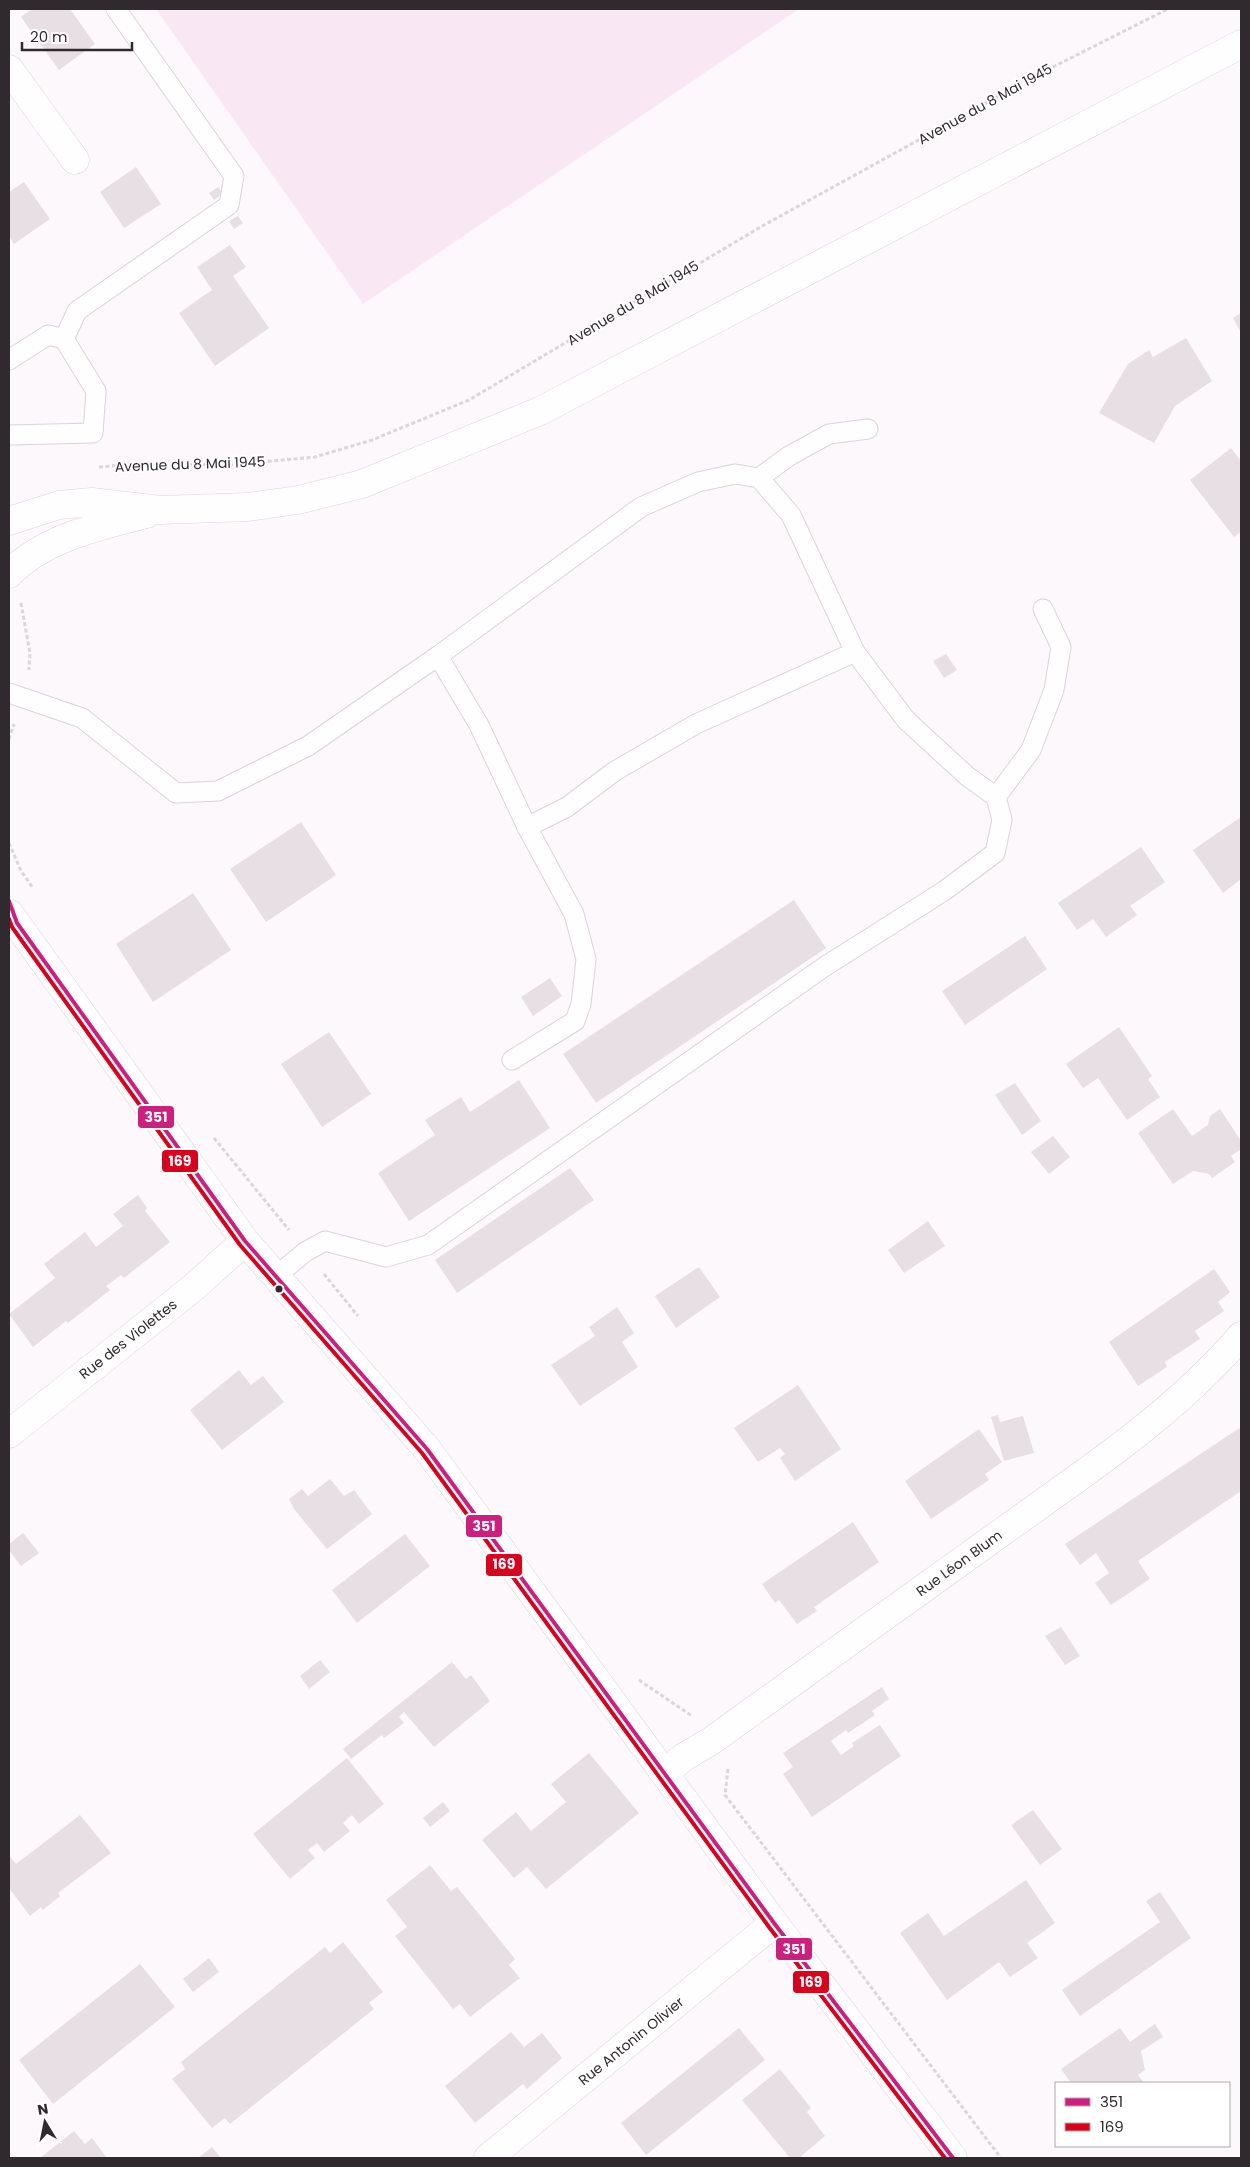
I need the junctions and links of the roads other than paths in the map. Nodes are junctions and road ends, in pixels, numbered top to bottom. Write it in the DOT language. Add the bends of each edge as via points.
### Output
graph roads {
  1 [pos="116,9"];
  2 [pos="1241,44"];
  3 [pos="9,69"];
  4 [pos="75,160"];
  5 [pos="64,340"];
  6 [pos="9,360"];
  7 [pos="868,429"];
  8 [pos="9,435"];
  9 [pos="760,478"];
  10 [pos="160,510"];
  11 [pos="9,521"];
  12 [pos="9,574"];
  13 [pos="1043,609"];
  14 [pos="855,652"];
  15 [pos="438,656"];
  16 [pos="9,693"];
  17 [pos="996,797"];
  18 [pos="526,827"];
  19 [pos="12,912"];
  20 [pos="512,1060"];
  21 [pos="245,1241"];
  22 [pos="276,1277"];
  23 [pos="1241,1336"];
  24 [pos="9,1434"];
  25 [pos="664,1773"];
  26 [pos="774,1923"];
  27 [pos="488,2158"];
  28 [pos="953,2158"];
  1 -- 5 [label="lane" via="234,176 229,206 77,311"];
  2 -- 10 [label="main road" via="540,411 362,484 298,500 248,507"];
  3 -- 4 [label="main road"];
  5 -- 6 [label="lane" via="48,335"];
  5 -- 8 [label="lane" via="96,391 93,433"];
  7 -- 9 [label="lane" via="829,434 789,456"];
  9 -- 14 [label="lane" via="791,515"];
  9 -- 15 [label="lane" via="736,474 698,482 641,507"];
  10 -- 11 [label="main road" via="92,502 59,505"];
  10 -- 12 [label="main road" via="79,533 43,549"];
  13 -- 17 [label="lane" via="1061,647 1054,690 1031,750"];
  14 -- 17 [label="lane" via="906,720 967,776"];
  14 -- 18 [label="lane" via="696,724 615,771 567,807"];
  15 -- 16 [label="lane" via="308,746 218,791 176,792 82,718"];
  15 -- 18 [label="lane" via="479,726"];
  17 -- 22 [label="lane" via="1002,820 995,852 944,891 824,967 428,1245 386,1257 325,1241 305,1252"];
  18 -- 20 [label="lane" via="574,914 586,959 581,1004 575,1020"];
  19 -- 21 [label="main road"];
  21 -- 22 [label="main road"];
  21 -- 24 [label="main road, Rue des Violettes" via="194,1287"];
  22 -- 25 [label="main road" via="427,1449"];
  23 -- 25 [label="main road, Rue Léon Blum" via="1155,1420"];
  25 -- 26 [label="main road"];
  26 -- 27 [label="main road, Rue Antonin Olivier"];
  26 -- 28 [label="main road"];
}
